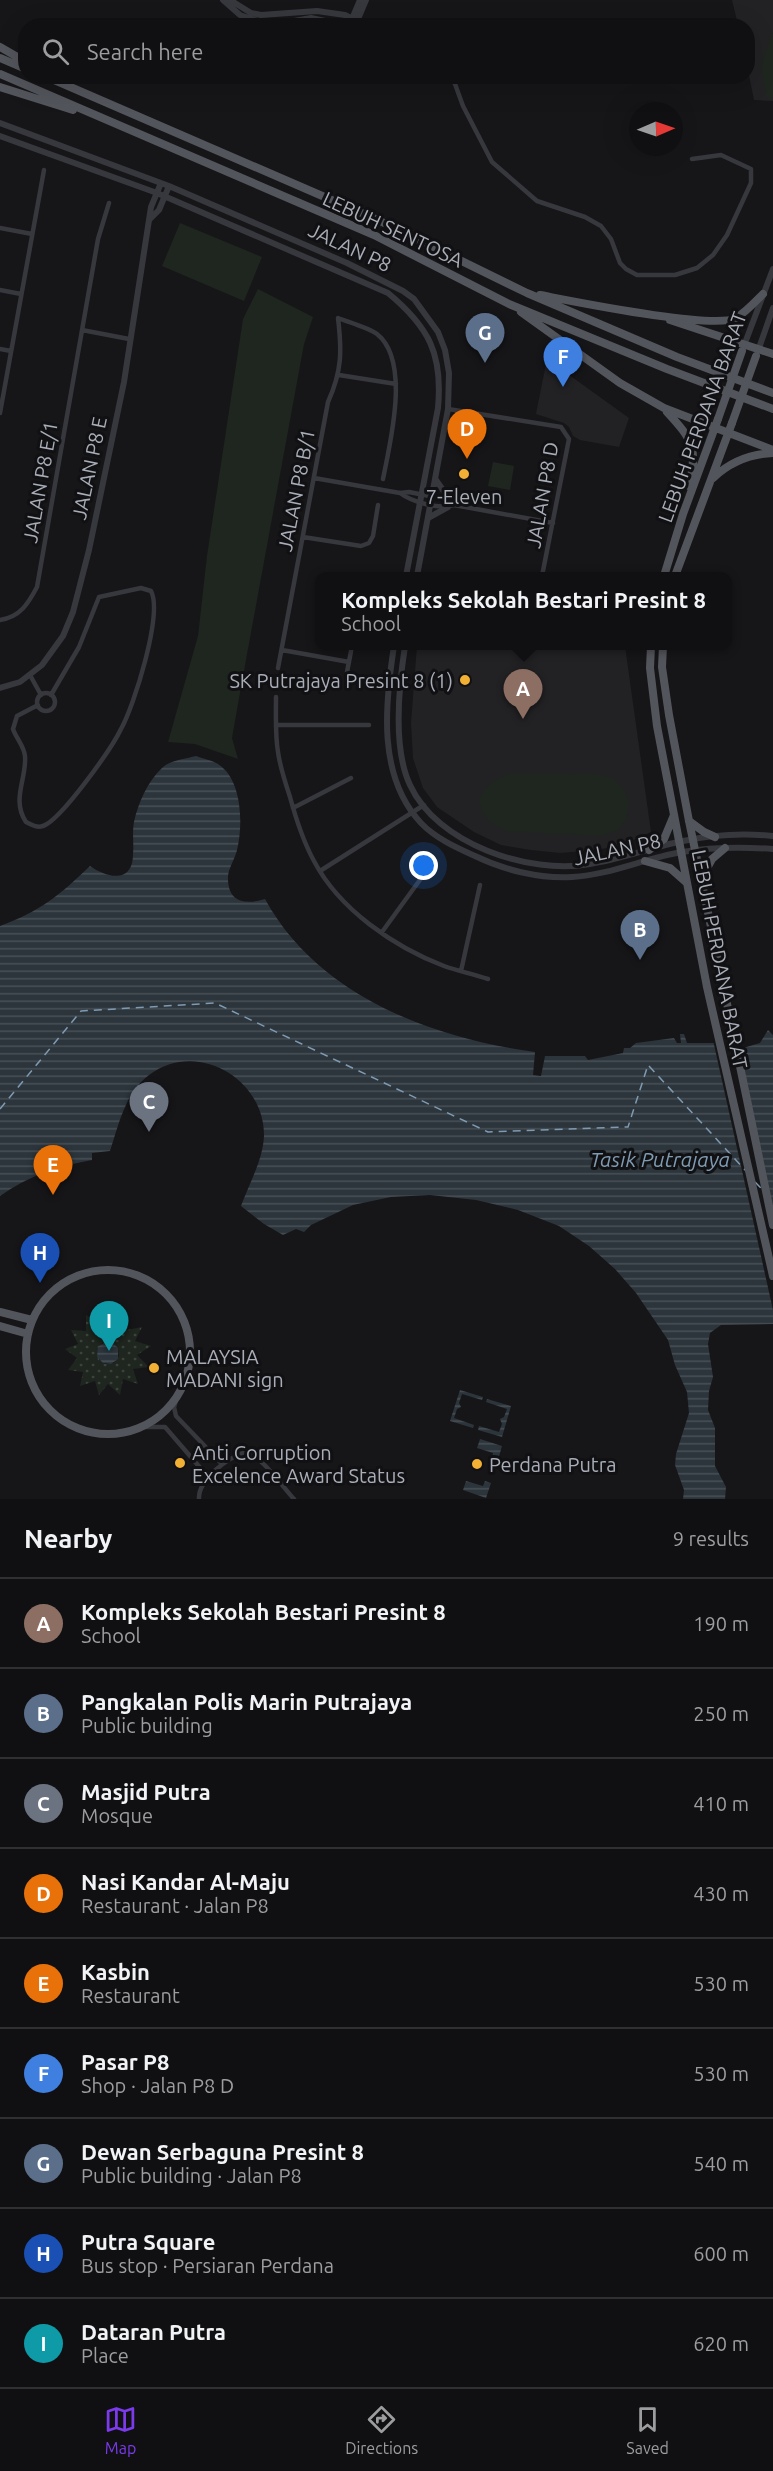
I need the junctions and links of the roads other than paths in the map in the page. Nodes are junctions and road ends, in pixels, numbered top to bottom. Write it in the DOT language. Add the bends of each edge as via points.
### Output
graph roads {
  1 [pos="223,0"];
  2 [pos="230,0"];
  3 [pos="360,0"];
  4 [pos="366,0"];
  5 [pos="249,18"];
  6 [pos="345,18"];
  7 [pos="356,18"];
  8 [pos="357,18"];
  9 [pos="0,47"];
  10 [pos="18,57"];
  11 [pos="0,58"];
  12 [pos="18,66"];
  13 [pos="0,74"];
  14 [pos="18,82"];
  15 [pos="23,84"];
  16 [pos="65,84"];
  17 [pos="455,84"];
  18 [pos="0,87"];
  19 [pos="0,123"];
  20 [pos="122,128"];
  21 [pos="0,136"];
  22 [pos="692,159"];
  23 [pos="44,170"];
  24 [pos="161,183"];
  25 [pos="169,186"];
  26 [pos="157,193"];
  27 [pos="164,196"];
  28 [pos="109,203"];
  29 [pos="150,220"];
  30 [pos="0,228"];
  31 [pos="32,234"];
  32 [pos="773,268"];
  33 [pos="0,290"];
  34 [pos="527,293"];
  35 [pos="21,294"];
  36 [pos="763,294"];
  37 [pos="509,304"];
  38 [pos="773,308"];
  39 [pos="648,315"];
  40 [pos="82,330"];
  41 [pos="129,339"];
  42 [pos="744,347"];
  43 [pos="0,349"];
  44 [pos="11,351"];
  45 [pos="757,352"];
  46 [pos="773,354"];
  47 [pos="339,375"];
  48 [pos="396,384"];
  49 [pos="773,393"];
  50 [pos="0,408"];
  51 [pos="664,408"];
  52 [pos="448,409"];
  53 [pos="773,409"];
  54 [pos="0,413"];
  55 [pos="714,429"];
  56 [pos="728,434"];
  57 [pos="773,451"];
  58 [pos="314,478"];
  59 [pos="383,478"];
  60 [pos="435,480"];
  61 [pos="710,481"];
  62 [pos="420,498"];
  63 [pos="431,500"];
  64 [pos="451,504"];
  65 [pos="378,505"];
  66 [pos="683,514"];
  67 [pos="428,518"];
  68 [pos="553,523"];
  69 [pos="303,537"];
  70 [pos="407,572"];
  71 [pos="418,572"];
  72 [pos="543,572"];
  73 [pos="665,572"];
  74 [pos="676,572"];
  75 [pos="0,620"];
  76 [pos="282,650"];
  77 [pos="351,650"];
  78 [pos="393,650"];
  79 [pos="404,650"];
  80 [pos="651,650"];
  81 [pos="663,650"];
  82 [pos="349,662"];
  83 [pos="278,668"];
  84 [pos="347,672"];
  85 [pos="30,675"];
  86 [pos="0,688"];
  87 [pos="41,695"];
  88 [pos="51,695"];
  89 [pos="276,697"];
  90 [pos="38,705"];
  91 [pos="276,725"];
  92 [pos="369,725"];
  93 [pos="351,778"];
  94 [pos="424,806"];
  95 [pos="293,808"];
  96 [pos="414,812"];
  97 [pos="674,814"];
  98 [pos="689,821"];
  99 [pos="773,836"];
  100 [pos="715,837"];
  101 [pos="692,839"];
  102 [pos="680,841"];
  103 [pos="725,848"];
  104 [pos="773,849"];
  105 [pos="650,850"];
  106 [pos="695,851"];
  107 [pos="682,852"];
  108 [pos="645,861"];
  109 [pos="320,871"];
  110 [pos="422,878"];
  111 [pos="700,881"];
  112 [pos="480,885"];
  113 [pos="688,885"];
  114 [pos="382,932"];
  115 [pos="461,971"];
  116 [pos="488,979"];
  117 [pos="773,1225"];
  118 [pos="773,1276"];
  119 [pos="0,1312"];
  120 [pos="32,1320"];
  121 [pos="0,1326"];
  122 [pos="28,1334"];
  123 [pos="178,1395"];
  124 [pos="144,1427"];
  125 [pos="222,1464"];
  126 [pos="209,1478"];
  127 [pos="199,1499"];
  128 [pos="294,1499"];
  1 -- 5 [label="street"];
  2 -- 6 [label="street" via="261,15 317,10"];
  3 -- 7 [label="street"];
  4 -- 8 [label="street"];
  9 -- 10 [label="main road"];
  11 -- 12 [label="main road"];
  13 -- 14 [label="main road, LEBUH SENTOSA"];
  15 -- 20 [label="main road, LEBUH SENTOSA"];
  16 -- 34 [label="main road, LEBUH SENTOSA" via="380,221"];
  17 -- 22 [label="street" via="492,162 537,201 601,226 620,263 637,275 675,275 697,268 728,235 752,183 750,168 720,154"];
  18 -- 20 [label="main road"];
  19 -- 24 [label="street, JALAN P8"];
  20 -- 37 [label="main road, LEBUH SENTOSA" via="374,235"];
  21 -- 26 [label="street, JALAN P8"];
  23 -- 31 [label="street"];
  24 -- 25 [label="street, JALAN P8"];
  24 -- 26 [label="street, JALAN P8 E"];
  25 -- 27 [label="street"];
  25 -- 52 [label="street, JALAN P8" via="347,263 414,299 438,332 445,350"];
  26 -- 27 [label="street, JALAN P8"];
  26 -- 29 [label="street, JALAN P8 E"];
  27 -- 29 [label="street"];
  27 -- 62 [label="street, JALAN P8" via="388,293 412,313 436,356 440,387"];
  28 -- 40 [label="street, JALAN P8 E/1" via="98,239"];
  29 -- 41 [label="street, JALAN P8 E"];
  30 -- 31 [label="street"];
  31 -- 35 [label="street"];
  32 -- 36 [label="street, LEBUH PERDANA BARAT"];
  33 -- 35 [label="street"];
  34 -- 39 [label="main road"];
  34 -- 49 [label="main road, LEBUH SENTOSA"];
  35 -- 44 [label="street"];
  36 -- 39 [label="main road" via="734,319"];
  36 -- 42 [label="street, LEBUH PERDANA BARAT"];
  37 -- 51 [label="main road" via="620,383"];
  37 -- 53 [label="main road, LEBUH SENTOSA"];
  38 -- 45 [label="street, LEBUH PERDANA BARAT"];
  39 -- 42 [label="main road"];
  40 -- 41 [label="street"];
  40 -- 75 [label="street, JALAN P8 E/1" via="37,587 27,607"];
  41 -- 85 [label="street, JALAN P8 E" via="117,417 73,612 63,636"];
  42 -- 45 [label="main road"];
  42 -- 55 [label="main road, LEBUH PERDANA BARAT, bridge"];
  43 -- 44 [label="street"];
  44 -- 50 [label="street"];
  45 -- 46 [label="main road"];
  45 -- 56 [label="main road, LEBUH PERDANA BARAT, bridge"];
  47 -- 48 [label="street"];
  47 -- 48 [label="street, JALAN P8 B/1" via="338,318 377,334 391,354"];
  47 -- 58 [label="street, JALAN P8 B/1" via="328,402"];
  48 -- 59 [label="street"];
  50 -- 54 [label="street"];
  51 -- 55 [label="main road"];
  51 -- 66 [label="main road" via="684,432 694,452"];
  52 -- 60 [label="street, JALAN P8"];
  52 -- 68 [label="street, JALAN P8 D" via="561,426 566,431 569,439"];
  55 -- 56 [label="main road"];
  55 -- 66 [label="main road, LEBUH PERDANA BARAT"];
  56 -- 57 [label="main road"];
  56 -- 61 [label="main road, LEBUH PERDANA BARAT"];
  57 -- 61 [label="main road" via="735,461"];
  58 -- 62 [label="street" via="400,494 408,499"];
  58 -- 69 [label="street, JALAN P8 B/1"];
  60 -- 63 [label="street, JALAN P8"];
  60 -- 64 [label="street"];
  61 -- 74 [label="main road, LEBUH PERDANA BARAT"];
  62 -- 63 [label="street"];
  62 -- 70 [label="street, JALAN P8"];
  63 -- 64 [label="street"];
  63 -- 67 [label="street, JALAN P8"];
  64 -- 67 [label="street"];
  64 -- 68 [label="street"];
  65 -- 69 [label="street" via="369,543 361,546"];
  66 -- 73 [label="main road, LEBUH PERDANA BARAT"];
  67 -- 71 [label="street, JALAN P8"];
  68 -- 72 [label="street, JALAN P8 D"];
  69 -- 76 [label="street, JALAN P8 B/1"];
  76 -- 82 [label="street"];
  76 -- 83 [label="street, JALAN P8 B/1"];
  77 -- 82 [label="street"];
  78 -- 96 [label="street, JALAN P8" via="388,682 388,745 399,790"];
  79 -- 94 [label="street, JALAN P8" via="399,682 401,744 410,785"];
  80 -- 97 [label="main road, LEBUH PERDANA BARAT" via="653,695"];
  81 -- 98 [label="main road, LEBUH PERDANA BARAT" via="666,696"];
  82 -- 84 [label="street"];
  85 -- 86 [label="street, JALAN P8 E" via="15,685"];
  85 -- 87 [label="street"];
  87 -- 88 [label="street"];
  87 -- 90 [label="street"];
  88 -- 90 [label="street" via="55,704 52,710 45,711"];
  88 -- 90 [label="street" via="79,647 99,597 141,588 151,591 154,605 146,658 124,723 53,820 38,827 26,822 20,807 25,758 13,729 16,716"];
  89 -- 91 [label="street"];
  91 -- 92 [label="street"];
  91 -- 95 [label="street" via="278,753"];
  93 -- 95 [label="street"];
  94 -- 96 [label="street"];
  94 -- 105 [label="street, JALAN P8" via="467,841 510,859 570,866"];
  95 -- 109 [label="street"];
  96 -- 108 [label="street, JALAN P8" via="439,837 508,869 571,877"];
  96 -- 109 [label="street"];
  97 -- 102 [label="main road, LEBUH PERDANA BARAT"];
  97 -- 105 [label="main road" via="664,839"];
  98 -- 100 [label="main road"];
  98 -- 101 [label="main road, LEBUH PERDANA BARAT"];
  99 -- 100 [label="street, JALAN P8"];
  100 -- 101 [label="street, JALAN P8"];
  101 -- 102 [label="street, JALAN P8"];
  101 -- 106 [label="main road, LEBUH PERDANA BARAT"];
  102 -- 105 [label="street, JALAN P8"];
  102 -- 107 [label="main road, LEBUH PERDANA BARAT"];
  103 -- 104 [label="street, JALAN P8"];
  103 -- 106 [label="street, JALAN P8"];
  103 -- 111 [label="main road" via="712,859"];
  106 -- 107 [label="street, JALAN P8"];
  106 -- 111 [label="main road, LEBUH PERDANA BARAT"];
  107 -- 108 [label="street, JALAN P8"];
  107 -- 113 [label="main road, LEBUH PERDANA BARAT"];
  108 -- 113 [label="main road" via="670,868"];
  109 -- 114 [label="street" via="355,911"];
  110 -- 114 [label="street"];
  111 -- 117 [label="main road, LEBUH PERDANA BARAT"];
  112 -- 115 [label="street"];
  113 -- 118 [label="main road, LEBUH PERDANA BARAT" via="711,1007"];
  114 -- 115 [label="street" via="413,952"];
  115 -- 116 [label="street"];
  119 -- 120 [label="main road"];
  120 -- 122 [label="main road"];
  120 -- 123 [label="main road" via="51,1293 78,1275 114,1269 147,1279 172,1299 187,1328 189,1364"];
  121 -- 122 [label="main road"];
  122 -- 124 [label="main road" via="29,1373 41,1400 57,1417 94,1434 123,1433"];
  123 -- 124 [label="main road"];
  123 -- 125 [label="street" via="176,1416"];
  124 -- 126 [label="street" via="165,1427"];
  125 -- 126 [label="street"];
  125 -- 128 [label="street" via="245,1452 252,1453"];
  126 -- 127 [label="street"];
}
